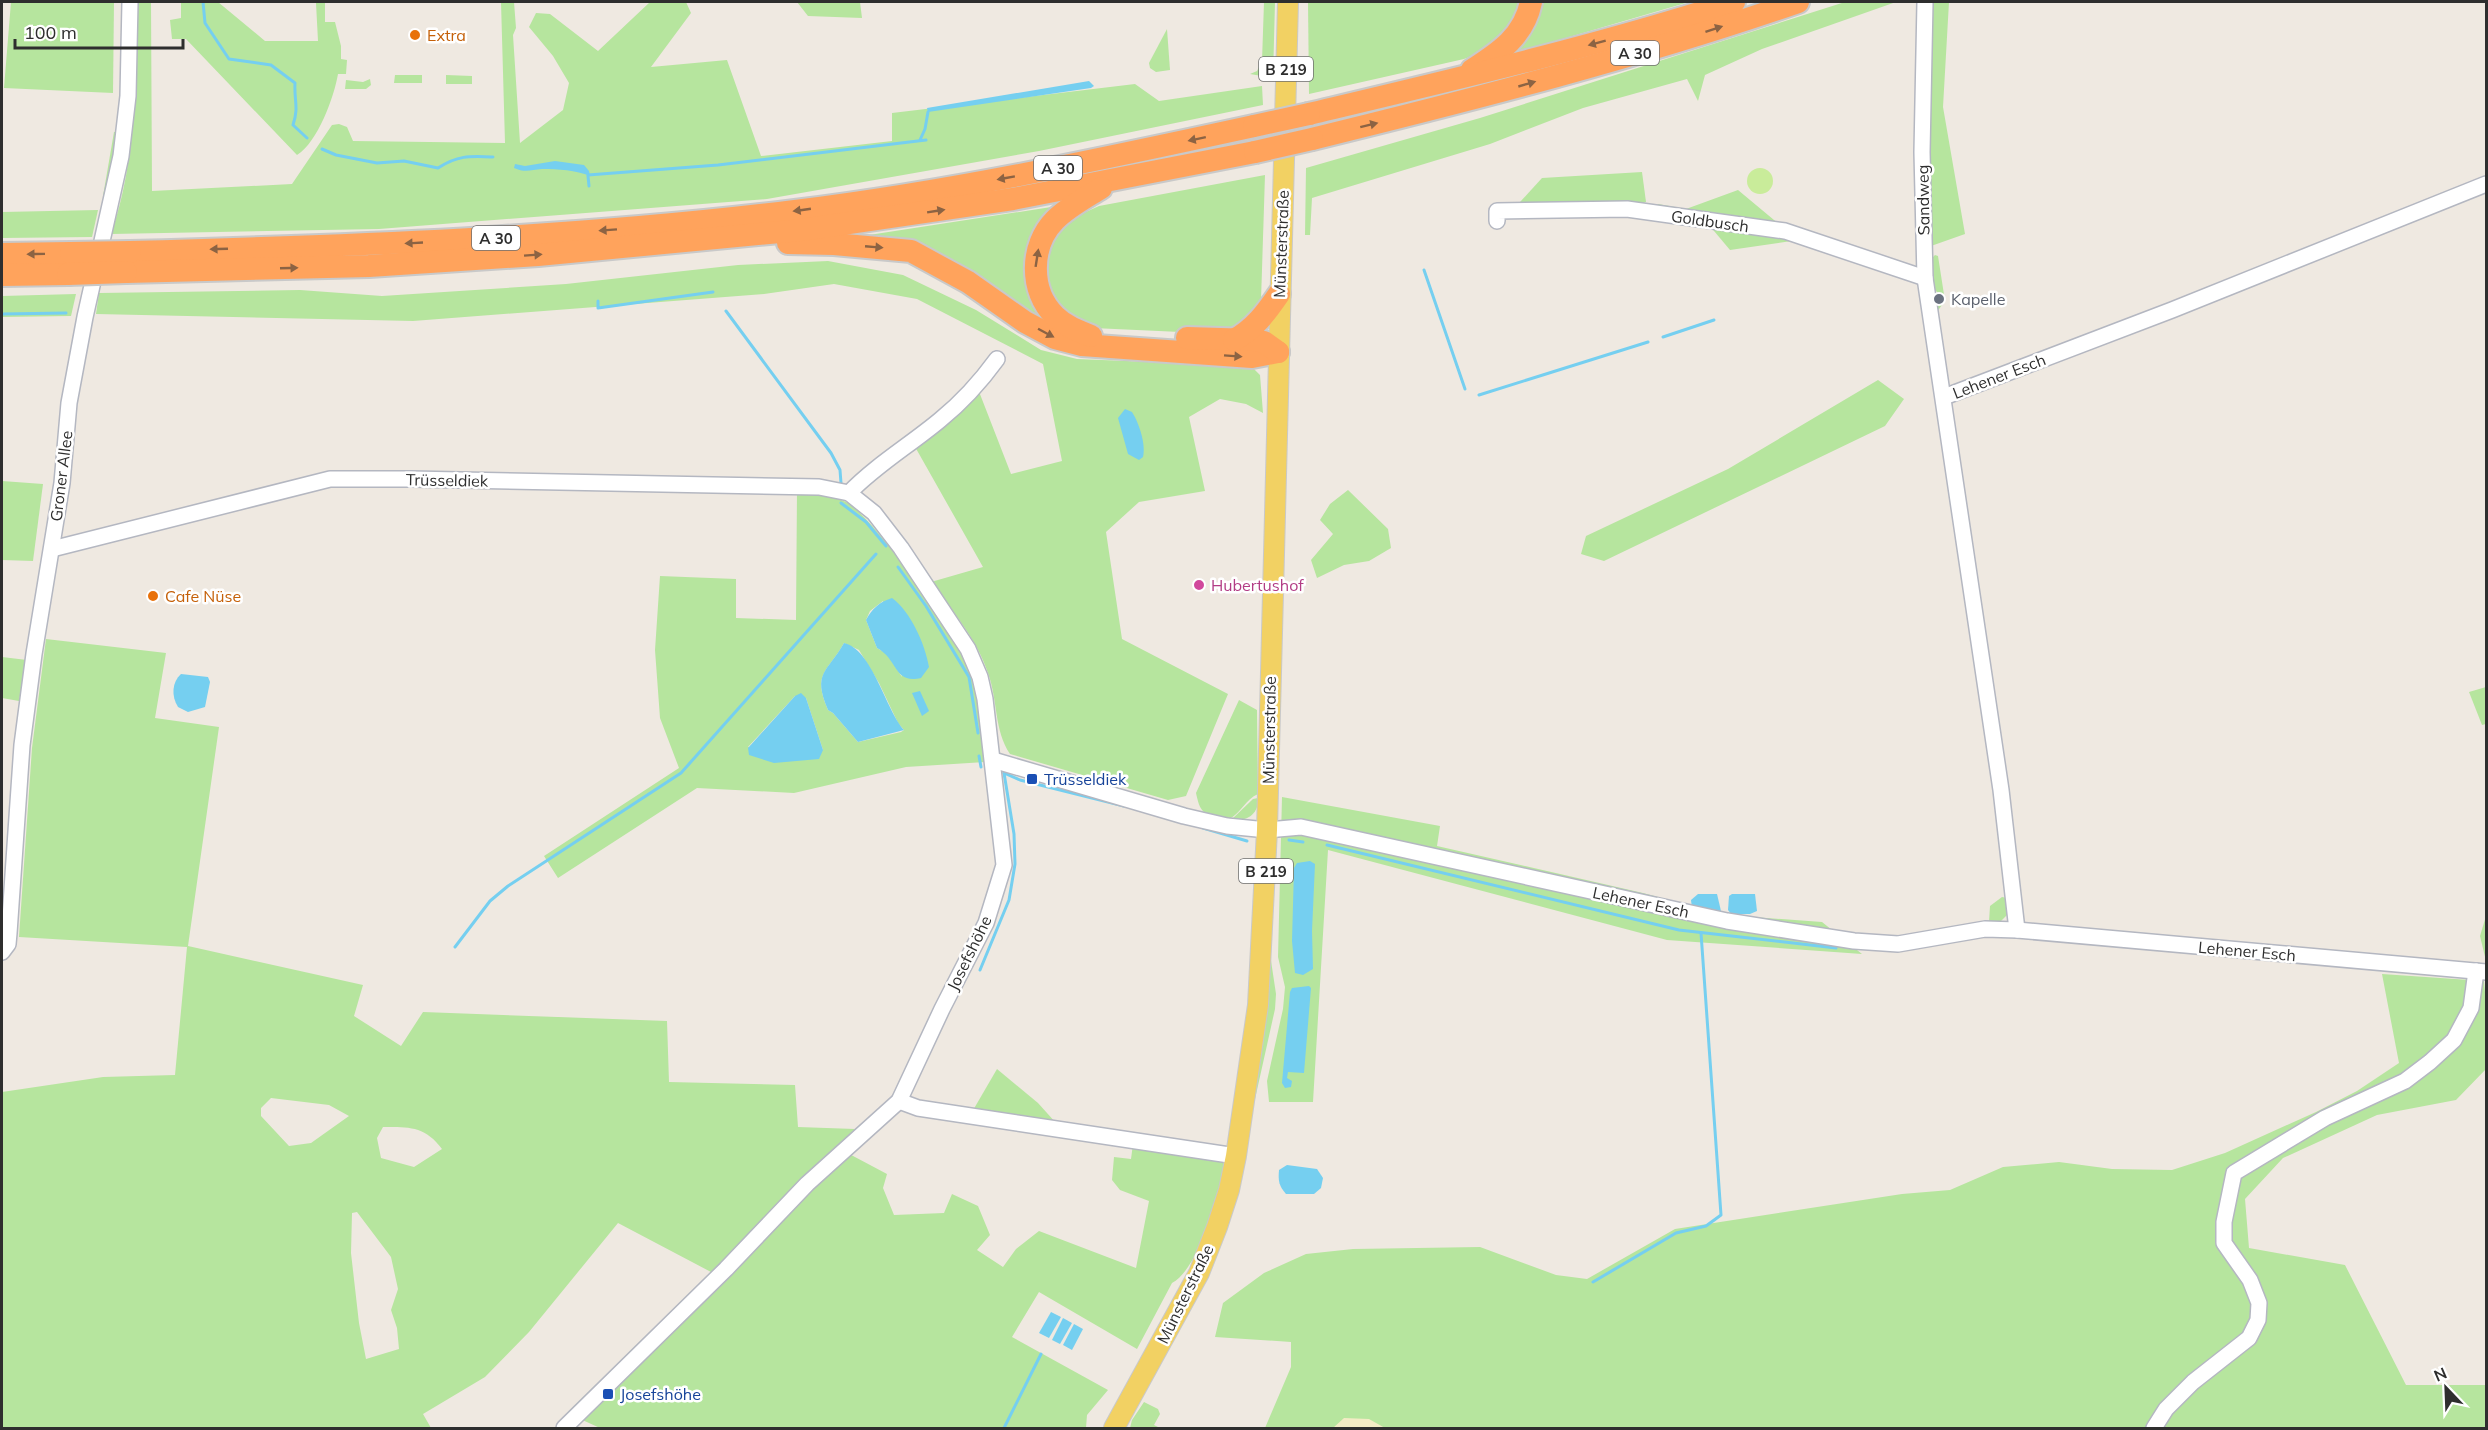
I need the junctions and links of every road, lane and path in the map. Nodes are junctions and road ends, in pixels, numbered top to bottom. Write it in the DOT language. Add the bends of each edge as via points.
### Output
graph roads {
  1 [pos="130,2"];
  2 [pos="1288,2"];
  3 [pos="1531,2"];
  4 [pos="1734,2"];
  5 [pos="1798,2"];
  6 [pos="1924,2"];
  7 [pos="1459,78"];
  8 [pos="1114,180"];
  9 [pos="2487,184"];
  10 [pos="1497,221"];
  11 [pos="732,237"];
  12 [pos="2,254"];
  13 [pos="128,262"];
  14 [pos="70,263"];
  15 [pos="2,275"];
  16 [pos="1925,278"];
  17 [pos="1279,294"];
  18 [pos="1234,340"];
  19 [pos="1278,352"];
  20 [pos="998,359"];
  21 [pos="1944,398"];
  22 [pos="849,493"];
  23 [pos="52,549"];
  24 [pos="993,760"];
  25 [pos="1267,830"];
  26 [pos="2017,930"];
  27 [pos="2,952"];
  28 [pos="2482,971"];
  29 [pos="899,1101"];
  30 [pos="1236,1156"];
  31 [pos="564,1428"];
  32 [pos="1114,1428"];
  33 [pos="2154,1428"];
  1 -- 23 [label="street, Groner Allee" via="128,96 121,156 69,403"];
  2 -- 17 [label="main road, Münsterstraße / B 219"];
  3 -- 7 [label="highway" via="1528,17 1515,38"];
  4 -- 7 [label="highway, A 30, one-way" via="1626,35"];
  8 -- 5 [label="highway, A 30, one-way, bridge" via="1312,139 1542,80"];
  6 -- 16 [label="street, Sandweg"];
  7 -- 13 [label="highway, A 30, one-way, bridge" via="1034,172 797,211 661,226"];
  11 -- 8 [label="highway, A 30, one-way" via="925,212"];
  18 -- 8 [label="highway, one-way" via="1090,336 1053,315 1042,300 1036,278 1041,240 1054,221"];
  9 -- 21 [label="street, Lehener Esch"];
  10 -- 16 [label="street, Goldbusch" via="1497,211 1627,209 1785,231"];
  13 -- 11 [label="highway, A 30, one-way" via="381,265"];
  11 -- 19 [label="highway, one-way" via="911,250 968,282 1025,322 1055,338 1082,345 1252,357"];
  14 -- 12 [label="highway, A 30, one-way"];
  13 -- 14 [label="highway, A 30, bridge"];
  14 -- 15 [label="highway, A 30"];
  16 -- 21 [label="street, Sandweg"];
  17 -- 18 [label="highway" via="1260,321"];
  17 -- 19 [label="main road, Münsterstraße / B 219"];
  18 -- 19 [label="highway" via="1264,342"];
  19 -- 25 [label="main road, Münsterstraße / B 219"];
  20 -- 22 [label="street" via="942,418"];
  21 -- 26 [label="street, Lehener Esch" via="2001,790"];
  22 -- 23 [label="street, Trüsseldiek" via="819,487 330,479"];
  22 -- 24 [label="street, Trüsseldiek" via="874,513 968,649 982,688"];
  23 -- 27 [label="street, Groner Allee" via="22,745 8,944"];
  24 -- 25 [label="street" via="1184,816"];
  24 -- 29 [label="street, Josefshöhe" via="1004,865 986,923"];
  25 -- 26 [label="street, Lehener Esch" via="1301,827 1727,921 1854,940 1898,944 1985,929"];
  25 -- 30 [label="main road, Münsterstraße / B 219" via="1258,1005"];
  26 -- 28 [label="street, Lehener Esch"];
  28 -- 33 [label="street" via="2471,1008 2454,1040 2430,1062 2405,1081 2325,1118 2234,1173 2224,1243 2250,1280 2259,1303 2258,1320 2249,1338 2193,1382 2166,1409"];
  29 -- 30 [label="street" via="918,1108"];
  29 -- 31 [label="street, Josefshöhe" via="807,1184"];
  30 -- 32 [label="main road, Münsterstraße / B 219" via="1229,1190 1199,1273"];
}
